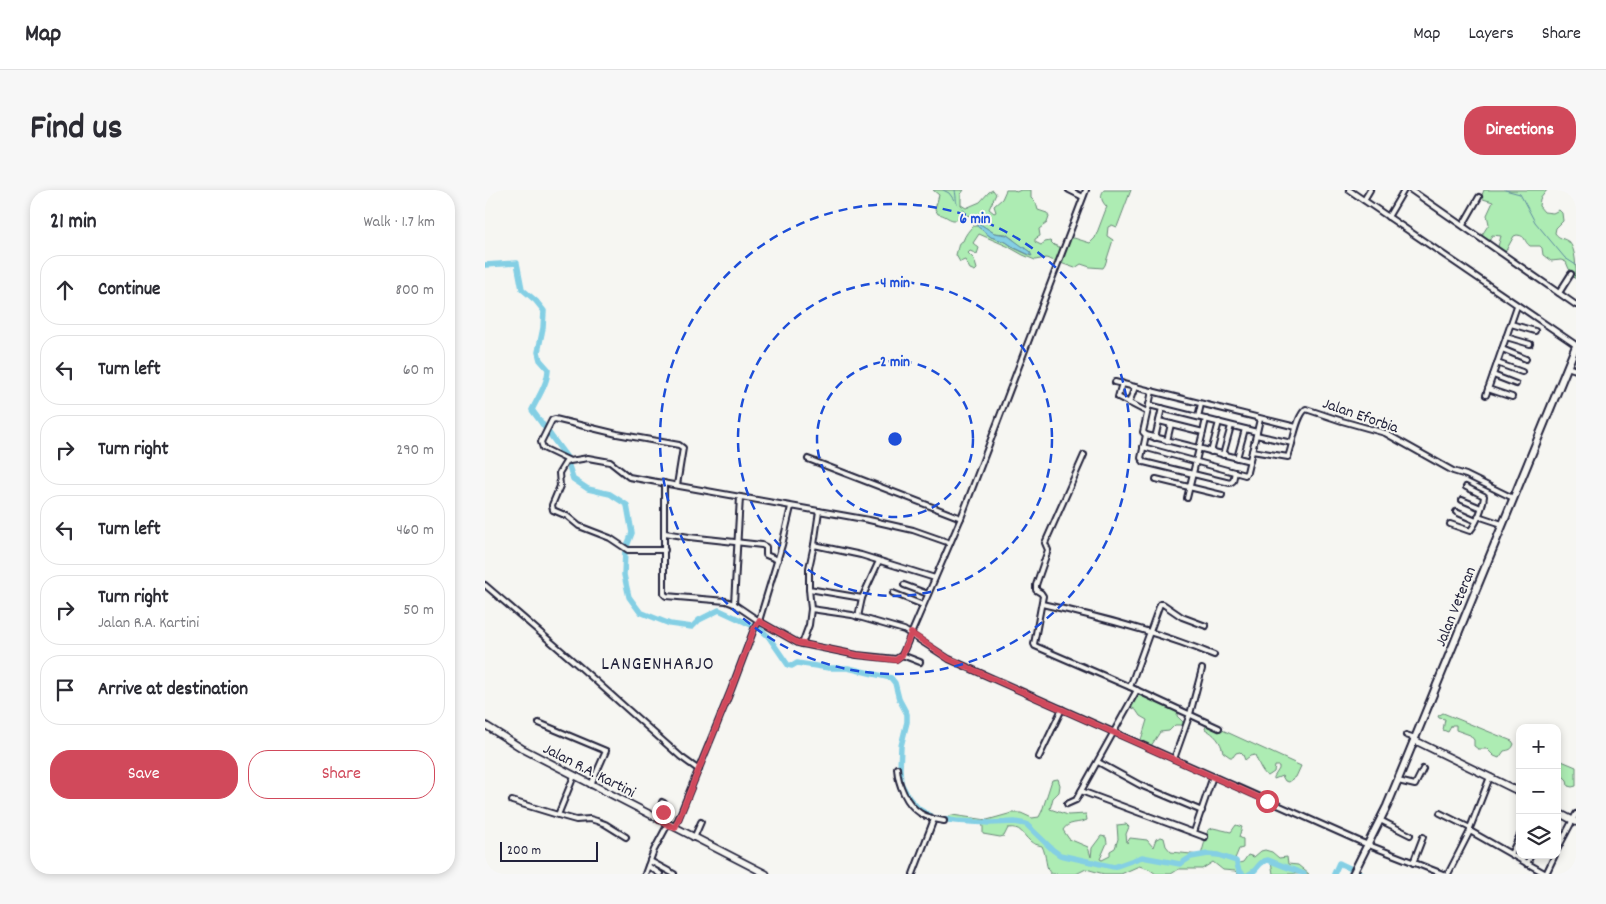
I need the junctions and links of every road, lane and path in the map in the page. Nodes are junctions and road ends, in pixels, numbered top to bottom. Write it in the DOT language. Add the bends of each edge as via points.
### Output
graph roads {
  1 [pos="1069,190"];
  2 [pos="1085,190"];
  3 [pos="1349,190"];
  4 [pos="1370,190"];
  5 [pos="1404,190"];
  6 [pos="1411,190"];
  7 [pos="1083,197"];
  8 [pos="1479,197"];
  9 [pos="1363,200"];
  10 [pos="1388,217"];
  11 [pos="1463,225"];
  12 [pos="1571,274"];
  13 [pos="1559,293"];
  14 [pos="1576,305"];
  15 [pos="1517,306"];
  16 [pos="1511,324"];
  17 [pos="1535,332"];
  18 [pos="1507,336"];
  19 [pos="1530,344"];
  20 [pos="1576,346"];
  21 [pos="1502,349"];
  22 [pos="1526,358"];
  23 [pos="1497,363"];
  24 [pos="1567,367"];
  25 [pos="1576,370"];
  26 [pos="1522,372"];
  27 [pos="1493,375"];
  28 [pos="1115,382"];
  29 [pos="1122,384"];
  30 [pos="1516,384"];
  31 [pos="1135,387"];
  32 [pos="1488,390"];
  33 [pos="1152,391"];
  34 [pos="1486,395"];
  35 [pos="1512,397"];
  36 [pos="1129,403"];
  37 [pos="1201,404"];
  38 [pos="1149,405"];
  39 [pos="1162,408"];
  40 [pos="1147,412"];
  41 [pos="1198,417"];
  42 [pos="1206,419"];
  43 [pos="1260,419"];
  44 [pos="1159,421"];
  45 [pos="1219,422"];
  46 [pos="1171,424"];
  47 [pos="1231,426"];
  48 [pos="1296,427"];
  49 [pos="1245,429"];
  50 [pos="1203,432"];
  51 [pos="1257,434"];
  52 [pos="1146,435"];
  53 [pos="1155,438"];
  54 [pos="1167,440"];
  55 [pos="1293,443"];
  56 [pos="1143,447"];
  57 [pos="1199,449"];
  58 [pos="1252,451"];
  59 [pos="1211,452"];
  60 [pos="1084,455"];
  61 [pos="1223,455"];
  62 [pos="1237,458"];
  63 [pos="808,459"];
  64 [pos="568,460"];
  65 [pos="1249,461"];
  66 [pos="1196,462"];
  67 [pos="1235,472"];
  68 [pos="1193,474"];
  69 [pos="1156,479"];
  70 [pos="665,483"];
  71 [pos="677,485"];
  72 [pos="1190,487"];
  73 [pos="1466,487"];
  74 [pos="1222,495"];
  75 [pos="740,496"];
  76 [pos="1187,498"];
  77 [pos="1513,498"];
  78 [pos="1462,500"];
  79 [pos="791,506"];
  80 [pos="1481,508"];
  81 [pos="819,512"];
  82 [pos="1457,512"];
  83 [pos="1478,516"];
  84 [pos="961,518"];
  85 [pos="1476,521"];
  86 [pos="1450,524"];
  87 [pos="1502,524"];
  88 [pos="665,533"];
  89 [pos="738,542"];
  90 [pos="950,543"];
  91 [pos="814,545"];
  92 [pos="665,550"];
  93 [pos="778,560"];
  94 [pos="879,561"];
  95 [pos="935,578"];
  96 [pos="485,585"];
  97 [pos="904,585"];
  98 [pos="809,589"];
  99 [pos="893,594"];
  100 [pos="928,594"];
  101 [pos="862,598"];
  102 [pos="734,604"];
  103 [pos="1042,604"];
  104 [pos="923,605"];
  105 [pos="811,609"];
  106 [pos="858,617"];
  107 [pos="759,621"];
  108 [pos="1206,626"];
  109 [pos="1149,632"];
  110 [pos="911,633"];
  111 [pos="802,644"];
  112 [pos="902,655"];
  113 [pos="1214,655"];
  114 [pos="920,662"];
  115 [pos="1202,669"];
  116 [pos="1130,686"];
  117 [pos="1137,690"];
  118 [pos="1062,709"];
  119 [pos="1190,714"];
  120 [pos="539,722"];
  121 [pos="485,725"];
  122 [pos="1219,728"];
  123 [pos="1114,732"];
  124 [pos="1406,735"];
  125 [pos="1415,739"];
  126 [pos="1039,757"];
  127 [pos="1174,759"];
  128 [pos="1098,762"];
  129 [pos="897,768"];
  130 [pos="1423,769"];
  131 [pos="699,770"];
  132 [pos="574,776"];
  133 [pos="1213,776"];
  134 [pos="1490,777"];
  135 [pos="1398,780"];
  136 [pos="591,785"];
  137 [pos="1516,790"];
  138 [pos="1081,791"];
  139 [pos="512,801"];
  140 [pos="662,802"];
  141 [pos="1067,804"];
  142 [pos="1202,811"];
  143 [pos="1440,813"];
  144 [pos="1561,814"];
  145 [pos="1576,814"];
  146 [pos="558,815"];
  147 [pos="935,819"];
  148 [pos="659,820"];
  149 [pos="1380,820"];
  150 [pos="1574,821"];
  151 [pos="701,822"];
  152 [pos="944,822"];
  153 [pos="668,824"];
  154 [pos="675,828"];
  155 [pos="1470,830"];
  156 [pos="1194,832"];
  157 [pos="1410,835"];
  158 [pos="625,837"];
  159 [pos="1205,837"];
  160 [pos="1423,837"];
  161 [pos="695,838"];
  162 [pos="1516,843"];
  163 [pos="1561,843"];
  164 [pos="1367,844"];
  165 [pos="1511,854"];
  166 [pos="1529,859"];
  167 [pos="1553,859"];
  168 [pos="649,863"];
  169 [pos="1413,863"];
  170 [pos="1527,864"];
  171 [pos="753,871"];
  172 [pos="1355,871"];
  173 [pos="645,874"];
  174 [pos="660,874"];
  175 [pos="674,874"];
  176 [pos="766,874"];
  177 [pos="913,874"];
  178 [pos="1443,874"];
  179 [pos="1449,874"];
  180 [pos="1546,874"];
  1 -- 7 [label="street"];
  2 -- 7 [label="street"];
  3 -- 9 [label="street"];
  4 -- 9 [label="street"];
  5 -- 10 [label="street"];
  6 -- 11 [label="street"];
  7 -- 84 [label="street"];
  8 -- 11 [label="street"];
  9 -- 10 [label="street"];
  10 -- 15 [label="street"];
  11 -- 13 [label="street"];
  12 -- 13 [label="street"];
  13 -- 14 [label="street"];
  15 -- 16 [label="street"];
  15 -- 20 [label="street"];
  16 -- 17 [label="street"];
  16 -- 18 [label="street"];
  18 -- 19 [label="street"];
  18 -- 21 [label="street"];
  20 -- 24 [label="main road, Jalan Veteran"];
  21 -- 22 [label="street"];
  21 -- 23 [label="street"];
  23 -- 26 [label="street"];
  23 -- 27 [label="street"];
  24 -- 25 [label="street"];
  24 -- 77 [label="main road, Jalan Veteran"];
  27 -- 30 [label="street"];
  27 -- 32 [label="street"];
  28 -- 29 [label="street"];
  29 -- 31 [label="street"];
  29 -- 36 [label="street" via="1118,398"];
  31 -- 33 [label="street"];
  31 -- 36 [label="street"];
  32 -- 34 [label="street"];
  32 -- 35 [label="street"];
  33 -- 37 [label="street"];
  33 -- 38 [label="street"];
  36 -- 40 [label="street"];
  37 -- 41 [label="street"];
  37 -- 43 [label="street"];
  38 -- 39 [label="street"];
  38 -- 40 [label="street"];
  39 -- 41 [label="street"];
  39 -- 44 [label="street"];
  40 -- 52 [label="street" via="1143,432"];
  41 -- 42 [label="street"];
  42 -- 45 [label="street"];
  42 -- 50 [label="street"];
  43 -- 48 [label="street"];
  43 -- 51 [label="street"];
  44 -- 46 [label="street"];
  44 -- 53 [label="street"];
  45 -- 47 [label="street"];
  45 -- 59 [label="street"];
  46 -- 50 [label="street"];
  46 -- 54 [label="street"];
  47 -- 49 [label="street"];
  47 -- 61 [label="street"];
  48 -- 55 [label="street, Jalan Eforbia"];
  48 -- 77 [label="street, Jalan Eforbia" via="1306,409 1379,431"];
  49 -- 51 [label="street"];
  49 -- 62 [label="street"];
  50 -- 57 [label="street"];
  51 -- 55 [label="street"];
  51 -- 58 [label="street"];
  52 -- 53 [label="street"];
  52 -- 56 [label="street"];
  53 -- 54 [label="street"];
  54 -- 57 [label="street"];
  55 -- 58 [label="street" via="1286,458"];
  56 -- 66 [label="street"];
  56 -- 68 [label="street" via="1141,458 1145,462"];
  57 -- 59 [label="street"];
  57 -- 66 [label="street"];
  58 -- 65 [label="street"];
  59 -- 61 [label="street"];
  60 -- 103 [label="street" via="1045,543 1048,550 1035,588 1042,594"];
  61 -- 62 [label="street"];
  62 -- 65 [label="street"];
  63 -- 84 [label="street"];
  64 -- 70 [label="street" via="588,458 610,462 629,476"];
  64 -- 71 [label="street" via="541,446 552,420 679,445 683,448"];
  64 -- 92 [label="street" via="559,473 560,486 553,510 626,549"];
  65 -- 67 [label="street" via="1246,474"];
  66 -- 67 [label="street"];
  66 -- 68 [label="street"];
  67 -- 68 [label="street" via="1230,483"];
  68 -- 72 [label="street"];
  69 -- 72 [label="street"];
  70 -- 71 [label="street"];
  70 -- 88 [label="street"];
  71 -- 75 [label="street"];
  72 -- 74 [label="street"];
  72 -- 76 [label="street"];
  73 -- 80 [label="street" via="1484,496"];
  75 -- 79 [label="street"];
  75 -- 89 [label="street"];
  77 -- 87 [label="main road, Jalan Veteran"];
  78 -- 80 [label="street"];
  79 -- 81 [label="street"];
  79 -- 93 [label="street"];
  80 -- 83 [label="street"];
  81 -- 90 [label="street" via="913,530"];
  81 -- 91 [label="street"];
  82 -- 85 [label="street"];
  83 -- 85 [label="street"];
  83 -- 87 [label="street"];
  84 -- 90 [label="street"];
  85 -- 86 [label="street" via="1469,532"];
  87 -- 125 [label="main road, Jalan Veteran"];
  88 -- 89 [label="street"];
  88 -- 92 [label="street"];
  89 -- 93 [label="street" via="765,545 766,555"];
  89 -- 102 [label="street"];
  90 -- 95 [label="street"];
  91 -- 94 [label="street"];
  91 -- 98 [label="street"];
  92 -- 102 [label="street" via="665,595"];
  93 -- 107 [label="street"];
  94 -- 95 [label="street"];
  94 -- 101 [label="street"];
  95 -- 100 [label="street"];
  96 -- 131 [label="street" via="681,758"];
  97 -- 100 [label="street"];
  98 -- 101 [label="street"];
  98 -- 105 [label="street"];
  99 -- 104 [label="street"];
  100 -- 104 [label="street"];
  101 -- 106 [label="street"];
  102 -- 107 [label="street"];
  103 -- 109 [label="street"];
  103 -- 116 [label="street" via="1035,646"];
  104 -- 110 [label="street"];
  105 -- 106 [label="street"];
  105 -- 111 [label="street"];
  106 -- 110 [label="street"];
  107 -- 111 [label="street"];
  107 -- 131 [label="street"];
  108 -- 109 [label="street" via="1182,617 1161,603"];
  109 -- 113 [label="street"];
  109 -- 116 [label="street"];
  110 -- 112 [label="street"];
  110 -- 118 [label="street" via="945,657"];
  111 -- 112 [label="street" via="896,660"];
  112 -- 114 [label="street"];
  115 -- 119 [label="street"];
  116 -- 117 [label="street"];
  117 -- 119 [label="street"];
  117 -- 123 [label="street"];
  118 -- 123 [label="street"];
  118 -- 126 [label="street"];
  119 -- 122 [label="street"];
  119 -- 127 [label="street"];
  120 -- 136 [label="street" via="606,751"];
  121 -- 132 [label="main road, Jalan R.A. Kartini" via="523,750"];
  123 -- 127 [label="street"];
  123 -- 128 [label="street"];
  124 -- 125 [label="street"];
  125 -- 134 [label="main road"];
  125 -- 135 [label="main road, Jalan Veteran"];
  127 -- 133 [label="street"];
  128 -- 138 [label="street"];
  128 -- 142 [label="street" via="1140,785"];
  129 -- 147 [label="street" via="898,780 909,802 920,813"];
  130 -- 135 [label="street" via="1416,785"];
  131 -- 154 [label="street"];
  132 -- 136 [label="main road, Jalan R.A. Kartini"];
  132 -- 146 [label="street"];
  133 -- 142 [label="street"];
  133 -- 164 [label="street"];
  134 -- 137 [label="main road"];
  134 -- 155 [label="street"];
  135 -- 149 [label="main road, Jalan Veteran"];
  136 -- 148 [label="main road, Jalan R.A. Kartini"];
  138 -- 141 [label="street" via="1075,800"];
  138 -- 156 [label="street"];
  139 -- 146 [label="street"];
  140 -- 148 [label="street" via="664,808"];
  142 -- 156 [label="street"];
  143 -- 155 [label="street"];
  144 -- 150 [label="main road"];
  145 -- 150 [label="street"];
  146 -- 158 [label="street" via="576,820 597,820"];
  147 -- 152 [label="street"];
  147 -- 177 [label="street"];
  148 -- 153 [label="main road, Jalan R.A. Kartini"];
  149 -- 157 [label="street"];
  149 -- 164 [label="main road, Jalan Veteran"];
  150 -- 163 [label="street"];
  151 -- 161 [label="street"];
  153 -- 154 [label="main road, Jalan R.A. Kartini"];
  153 -- 168 [label="street"];
  154 -- 161 [label="main road, Jalan R.A. Kartini"];
  155 -- 165 [label="street"];
  155 -- 179 [label="street"];
  156 -- 159 [label="street"];
  160 -- 169 [label="street"];
  161 -- 171 [label="main road, Jalan R.A. Kartini"];
  162 -- 165 [label="street"];
  164 -- 169 [label="street"];
  164 -- 172 [label="main road, Jalan Veteran"];
  165 -- 170 [label="street"];
  166 -- 170 [label="street"];
  167 -- 180 [label="street"];
  168 -- 173 [label="street"];
  168 -- 174 [label="street"];
  168 -- 175 [label="street"];
  169 -- 178 [label="street"];
  170 -- 180 [label="street"];
  171 -- 176 [label="main road, Jalan R.A. Kartini"];
}
